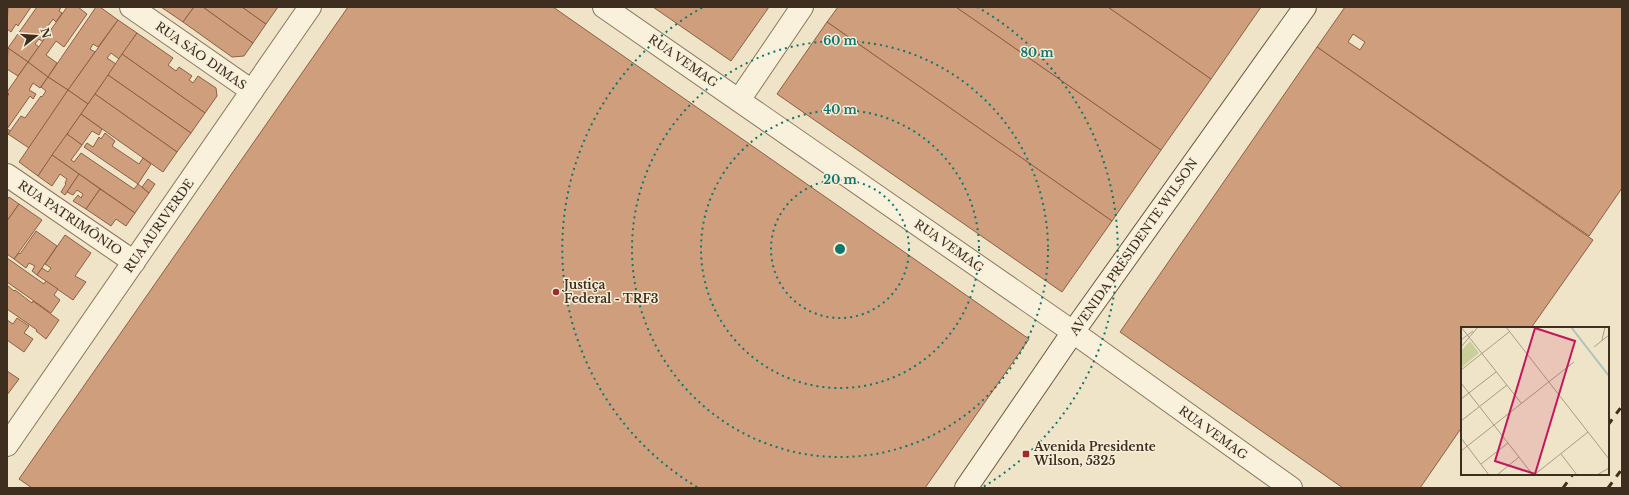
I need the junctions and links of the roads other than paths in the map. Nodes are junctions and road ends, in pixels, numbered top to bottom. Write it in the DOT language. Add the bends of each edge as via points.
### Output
graph roads {
  1 [pos="130,7"];
  2 [pos="310,7"];
  3 [pos="604,7"];
  4 [pos="802,7"];
  5 [pos="1305,7"];
  6 [pos="252,91"];
  7 [pos="739,100"];
  8 [pos="7,175"];
  9 [pos="134,262"];
  10 [pos="1073,332"];
  11 [pos="7,445"];
  12 [pos="966,488"];
  13 [pos="1291,488"];
  1 -- 6 [label="street, RUA SÃO DIMAS"];
  2 -- 6 [label="street, RUA AURIVERDE"];
  3 -- 7 [label="street, RUA VEMAG"];
  4 -- 7 [label="street"];
  5 -- 10 [label="street, AVENIDA PRESIDENTE WILSON"];
  6 -- 9 [label="street, RUA AURIVERDE"];
  7 -- 10 [label="street, RUA VEMAG"];
  8 -- 9 [label="street, RUA PATRIMÔNIO"];
  9 -- 11 [label="street, RUA AURIVERDE"];
  10 -- 12 [label="street, AVENIDA PRESIDENTE WILSON"];
  10 -- 13 [label="street, RUA VEMAG"];
}
